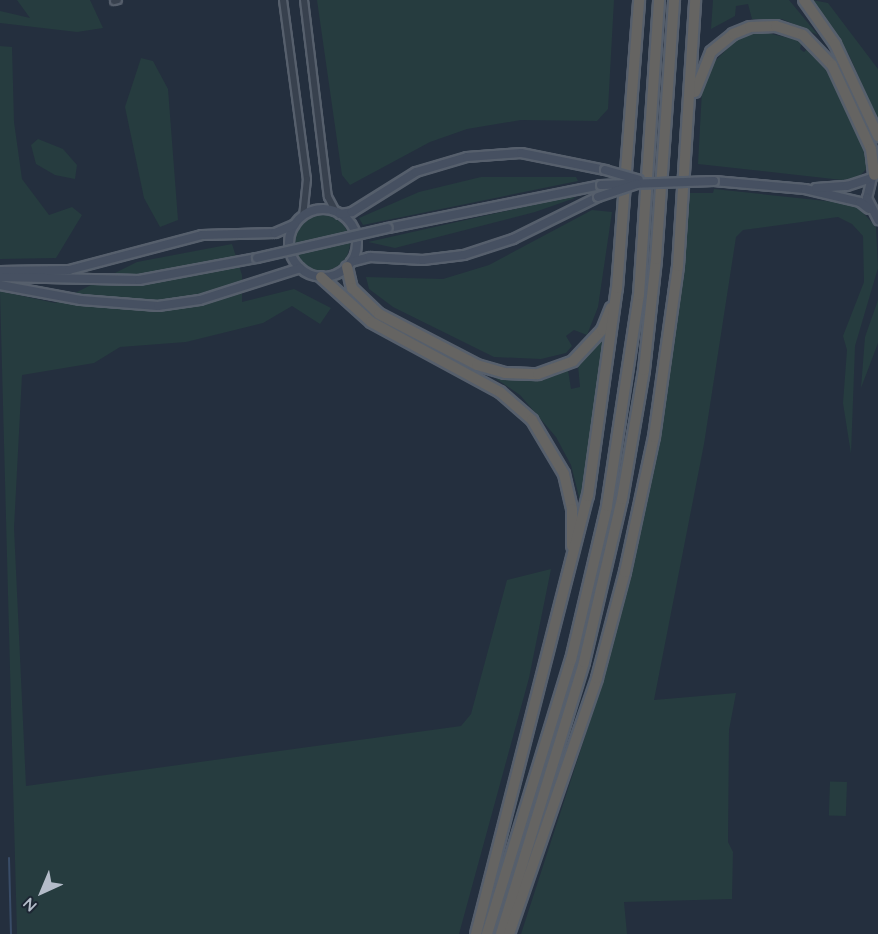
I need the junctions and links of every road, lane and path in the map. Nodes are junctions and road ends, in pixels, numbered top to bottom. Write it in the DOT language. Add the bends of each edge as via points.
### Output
graph roads {
  1 [pos="283,0"];
  2 [pos="304,0"];
  3 [pos="639,0"];
  4 [pos="659,0"];
  5 [pos="674,0"];
  6 [pos="695,0"];
  7 [pos="804,0"];
  8 [pos="689,116"];
  9 [pos="878,136"];
  10 [pos="874,174"];
  11 [pos="642,181"];
  12 [pos="806,189"];
  13 [pos="869,209"];
  14 [pos="338,213"];
  15 [pos="303,216"];
  16 [pos="878,220"];
  17 [pos="294,225"];
  18 [pos="349,265"];
  19 [pos="300,268"];
  20 [pos="0,271"];
  21 [pos="0,277"];
  22 [pos="321,277"];
  23 [pos="0,285"];
  24 [pos="617,288"];
  25 [pos="571,572"];
  26 [pos="476,934"];
  27 [pos="487,934"];
  28 [pos="501,934"];
  29 [pos="509,934"];
  1 -- 15 [label="street" via="307,179"];
  2 -- 14 [label="street" via="328,197"];
  3 -- 24 [label="highway"];
  4 -- 27 [label="highway" via="639,295 607,506 562,693"];
  5 -- 28 [label="highway" via="654,281 624,489 584,662"];
  6 -- 8 [label="highway"];
  7 -- 9 [label="highway" via="835,44"];
  8 -- 10 [label="highway" via="698,75 720,42 750,27 790,29 816,44 832,65 872,149"];
  8 -- 29 [label="highway" via="671,324 636,526 597,678"];
  10 -- 12 [label="main road" via="847,186"];
  10 -- 13 [label="main road" via="867,198"];
  11 -- 12 [label="main road, bridge" via="714,181"];
  11 -- 14 [label="main road, bridge" via="521,153 467,157 416,172 352,212"];
  11 -- 18 [label="main road, bridge" via="598,197 513,239 464,255 423,260 370,257"];
  11 -- 21 [label="main road, bridge" via="601,185 139,280"];
  12 -- 13 [label="main road" via="860,202"];
  13 -- 16 [label="main road"];
  14 -- 15 [label="main road" via="319,210"];
  14 -- 18 [label="main road" via="356,236"];
  15 -- 17 [label="main road"];
  17 -- 19 [label="main road" via="289,244"];
  17 -- 20 [label="main road" via="275,233 202,235 69,270"];
  18 -- 22 [label="main road"];
  18 -- 24 [label="highway" via="352,288 379,314 477,365 523,375 565,366 586,352 602,330"];
  19 -- 22 [label="main road"];
  19 -- 23 [label="main road" via="200,300 158,306 81,300"];
  22 -- 25 [label="highway" via="371,322 500,392 532,420 553,449 568,488 573,531"];
  24 -- 25 [label="highway" via="602,412"];
  25 -- 26 [label="highway"];
}
